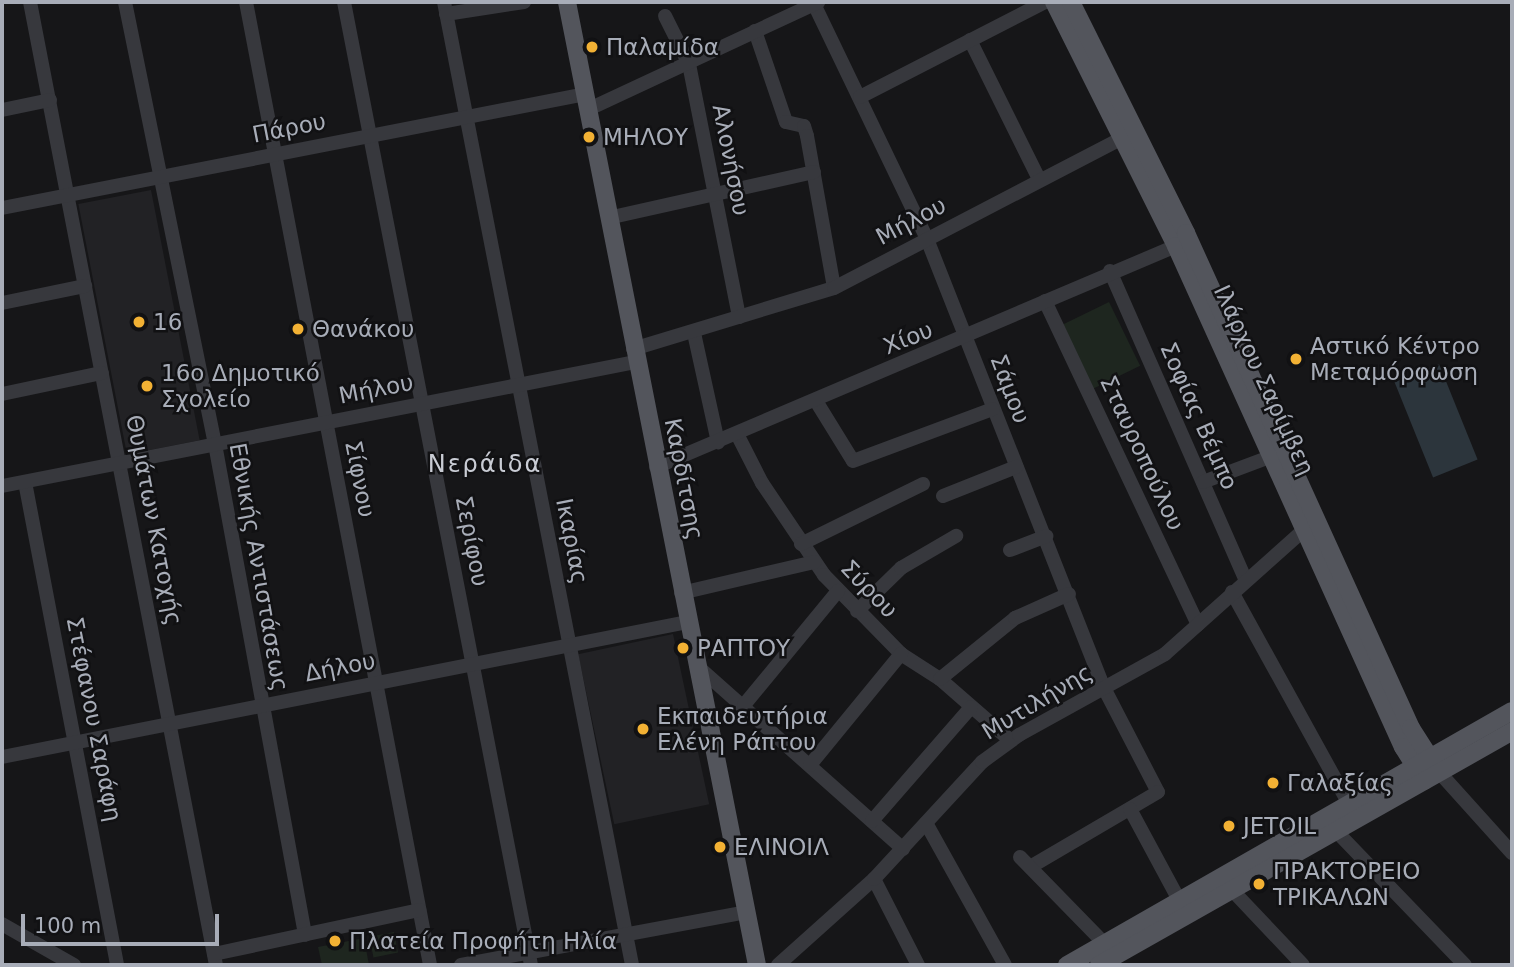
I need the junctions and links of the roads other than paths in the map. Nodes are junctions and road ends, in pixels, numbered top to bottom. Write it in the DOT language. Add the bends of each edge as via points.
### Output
graph roads {
  1 [pos="30,2"];
  2 [pos="125,2"];
  3 [pos="246,2"];
  4 [pos="344,2"];
  5 [pos="524,2"];
  6 [pos="567,2"];
  7 [pos="1045,2"];
  8 [pos="1054,2"];
  9 [pos="1071,2"];
  10 [pos="816,3"];
  11 [pos="445,8"];
  12 [pos="665,16"];
  13 [pos="755,31"];
  14 [pos="970,40"];
  15 [pos="689,64"];
  16 [pos="860,97"];
  17 [pos="50,100"];
  18 [pos="587,102"];
  19 [pos="2,110"];
  20 [pos="467,117"];
  21 [pos="370,136"];
  22 [pos="1122,138"];
  23 [pos="275,154"];
  24 [pos="814,172"];
  25 [pos="159,177"];
  26 [pos="1039,179"];
  27 [pos="715,193"];
  28 [pos="68,195"];
  29 [pos="2,208"];
  30 [pos="608,218"];
  31 [pos="927,239"];
  32 [pos="1176,246"];
  33 [pos="1110,271"];
  34 [pos="85,286"];
  35 [pos="834,288"];
  36 [pos="1045,301"];
  37 [pos="2,303"];
  38 [pos="738,317"];
  39 [pos="694,333"];
  40 [pos="967,339"];
  41 [pos="635,356"];
  42 [pos="102,373"];
  43 [pos="519,385"];
  44 [pos="2,394"];
  45 [pos="816,401"];
  46 [pos="422,404"];
  47 [pos="993,409"];
  48 [pos="326,422"];
  49 [pos="737,433"];
  50 [pos="718,442"];
  51 [pos="215,444"];
  52 [pos="1272,456"];
  53 [pos="120,463"];
  54 [pos="656,467"];
  55 [pos="1016,467"];
  56 [pos="25,482"];
  57 [pos="1203,482"];
  58 [pos="923,484"];
  59 [pos="2,486"];
  60 [pos="943,496"];
  61 [pos="1306,528"];
  62 [pos="956,536"];
  63 [pos="1046,536"];
  64 [pos="801,544"];
  65 [pos="1010,550"];
  66 [pos="814,562"];
  67 [pos="1245,579"];
  68 [pos="838,591"];
  69 [pos="1232,592"];
  70 [pos="681,593"];
  71 [pos="1069,594"];
  72 [pos="857,611"];
  73 [pos="687,622"];
  74 [pos="1198,625"];
  75 [pos="569,645"];
  76 [pos="901,654"];
  77 [pos="472,664"];
  78 [pos="696,666"];
  79 [pos="940,680"];
  80 [pos="376,683"];
  81 [pos="1104,688"];
  82 [pos="744,705"];
  83 [pos="261,706"];
  84 [pos="971,707"];
  85 [pos="1512,711"];
  86 [pos="170,724"];
  87 [pos="1512,731"];
  88 [pos="1010,740"];
  89 [pos="75,743"];
  90 [pos="2,757"];
  91 [pos="810,765"];
  92 [pos="1426,769"];
  93 [pos="1348,803"];
  94 [pos="1130,809"];
  95 [pos="872,821"];
  96 [pos="926,823"];
  97 [pos="1336,831"];
  98 [pos="903,849"];
  99 [pos="1512,853"];
  100 [pos="874,879"];
  101 [pos="1232,890"];
  102 [pos="1179,900"];
  103 [pos="419,910"];
  104 [pos="746,912"];
  105 [pos="2,924"];
  106 [pos="625,933"];
  107 [pos="305,935"];
  108 [pos="1116,955"];
  109 [pos="529,959"];
  110 [pos="215,960"];
  111 [pos="74,965"];
  112 [pos="117,965"];
  113 [pos="430,965"];
  114 [pos="461,965"];
  115 [pos="632,965"];
  116 [pos="757,965"];
  117 [pos="778,965"];
  118 [pos="918,965"];
  119 [pos="1005,965"];
  120 [pos="1067,965"];
  121 [pos="1099,965"];
  122 [pos="1303,965"];
  123 [pos="1465,965"];
  1 -- 17 [label="street, Θυμάτων Κατοχής"];
  2 -- 25 [label="street, Εθνικής Αντιστάσεως"];
  3 -- 23 [label="street, Σίφνου"];
  4 -- 21 [label="street, Σερίφου"];
  5 -- 11 [label="street"];
  6 -- 18 [label="main road, Καρδίτσης"];
  7 -- 14 [label="street"];
  8 -- 22 [label="main road, Ιλάρχου Σαρίμβεη"];
  9 -- 92 [label="main road, Ιλάρχου Σαρίμβεη" via="1186,233"];
  10 -- 13 [label="street, Πάρου"];
  10 -- 16 [label="street, Σάμου"];
  11 -- 20 [label="street, Ικαρίας"];
  12 -- 15 [label="street, Αλονήσου"];
  13 -- 15 [label="street, Πάρου"];
  13 -- 24 [label="street" via="786,122 804,126"];
  14 -- 16 [label="street"];
  14 -- 26 [label="street"];
  15 -- 18 [label="street, Πάρου"];
  15 -- 27 [label="street, Αλονήσου"];
  16 -- 31 [label="street, Σάμου"];
  17 -- 19 [label="street"];
  17 -- 28 [label="street, Θυμάτων Κατοχής"];
  18 -- 20 [label="street, Πάρου"];
  18 -- 30 [label="main road, Καρδίτσης"];
  20 -- 21 [label="street, Πάρου"];
  20 -- 43 [label="street, Ικαρίας"];
  21 -- 23 [label="street, Πάρου"];
  21 -- 46 [label="street, Σερίφου"];
  22 -- 26 [label="street, Μήλου"];
  22 -- 32 [label="main road, Ιλάρχου Σαρίμβεη"];
  23 -- 25 [label="street, Πάρου"];
  23 -- 48 [label="street, Σίφνου"];
  24 -- 27 [label="street"];
  24 -- 35 [label="street"];
  25 -- 28 [label="street, Πάρου"];
  25 -- 51 [label="street, Εθνικής Αντιστάσεως"];
  26 -- 31 [label="street, Μήλου"];
  27 -- 30 [label="street"];
  27 -- 38 [label="street, Αλονήσου"];
  28 -- 29 [label="street, Πάρου"];
  28 -- 34 [label="street, Θυμάτων Κατοχής"];
  30 -- 41 [label="main road, Καρδίτσης"];
  31 -- 35 [label="street, Μήλου"];
  31 -- 40 [label="street, Σάμου"];
  32 -- 33 [label="street, Χίου"];
  32 -- 52 [label="main road, Ιλάρχου Σαρίμβεη"];
  33 -- 36 [label="street, Χίου"];
  33 -- 57 [label="street, Σοφίας Βέμπο"];
  34 -- 37 [label="street"];
  34 -- 42 [label="street, Θυμάτων Κατοχής"];
  35 -- 38 [label="street, Μήλου"];
  36 -- 40 [label="street, Χίου"];
  36 -- 74 [label="street, Σταυροπούλου"];
  38 -- 39 [label="street, Μήλου"];
  39 -- 41 [label="street, Μήλου"];
  39 -- 50 [label="street"];
  40 -- 45 [label="street, Χίου"];
  40 -- 47 [label="street, Σάμου"];
  41 -- 43 [label="street, Μήλου"];
  41 -- 54 [label="main road, Καρδίτσης"];
  42 -- 44 [label="street"];
  42 -- 53 [label="street, Θυμάτων Κατοχής"];
  43 -- 46 [label="street, Μήλου"];
  43 -- 75 [label="street, Ικαρίας"];
  45 -- 47 [label="street" via="853,461"];
  45 -- 49 [label="street, Χίου"];
  46 -- 48 [label="street, Μήλου"];
  46 -- 77 [label="street, Σερίφου"];
  47 -- 55 [label="street, Σάμου"];
  48 -- 51 [label="street, Μήλου"];
  48 -- 80 [label="street, Σίφνου"];
  49 -- 50 [label="street, Χίου"];
  49 -- 64 [label="street, Σύρου"];
  50 -- 54 [label="street, Χίου"];
  51 -- 53 [label="street, Μήλου"];
  51 -- 83 [label="street, Εθνικής Αντιστάσεως"];
  52 -- 57 [label="street"];
  52 -- 61 [label="main road, Ιλάρχου Σαρίμβεη"];
  53 -- 56 [label="street, Μήλου"];
  53 -- 86 [label="street, Θυμάτων Κατοχής"];
  54 -- 70 [label="main road, Καρδίτσης"];
  55 -- 60 [label="street"];
  55 -- 63 [label="street, Σάμου"];
  56 -- 59 [label="street, Μήλου"];
  56 -- 89 [label="street, Στέφανου Σαράφη"];
  57 -- 67 [label="street, Σοφίας Βέμπο"];
  58 -- 64 [label="street"];
  61 -- 67 [label="street, Μυτιλήνης"];
  61 -- 92 [label="main road, Ιλάρχου Σαρίμβεη"];
  62 -- 72 [label="street" via="901,568"];
  63 -- 65 [label="street"];
  63 -- 71 [label="street, Σάμου"];
  64 -- 66 [label="street, Σύρου"];
  66 -- 68 [label="street, Σύρου"];
  66 -- 70 [label="street"];
  67 -- 69 [label="street, Μυτιλήνης"];
  68 -- 72 [label="street, Σύρου"];
  68 -- 82 [label="street"];
  69 -- 74 [label="street, Μυτιλήνης"];
  69 -- 93 [label="street"];
  70 -- 73 [label="main road, Καρδίτσης"];
  71 -- 79 [label="street" via="1015,618"];
  71 -- 81 [label="street, Σάμου"];
  72 -- 76 [label="street, Σύρου"];
  73 -- 75 [label="street, Δήλου"];
  73 -- 78 [label="main road, Καρδίτσης"];
  74 -- 81 [label="street, Μυτιλήνης" via="1165,654"];
  75 -- 77 [label="street, Δήλου"];
  75 -- 106 [label="street, Ικαρίας"];
  76 -- 79 [label="street, Σύρου"];
  76 -- 91 [label="street"];
  77 -- 80 [label="street, Δήλου"];
  77 -- 109 [label="street, Σερίφου"];
  78 -- 82 [label="street"];
  78 -- 104 [label="main road, Καρδίτσης"];
  79 -- 84 [label="street, Σύρου"];
  80 -- 83 [label="street, Δήλου"];
  80 -- 103 [label="street, Σίφνου"];
  81 -- 88 [label="street, Μυτιλήνης"];
  81 -- 94 [label="street, Σάμου" via="1158,792"];
  82 -- 91 [label="street"];
  83 -- 86 [label="street, Δήλου"];
  83 -- 107 [label="street, Εθνικής Αντιστάσεως"];
  84 -- 88 [label="street, Σύρου"];
  84 -- 95 [label="street"];
  85 -- 92 [label="main road"];
  86 -- 89 [label="street, Δήλου"];
  86 -- 110 [label="street, Θυμάτων Κατοχής"];
  87 -- 92 [label="main road"];
  88 -- 96 [label="street, Μυτιλήνης" via="964,778"];
  89 -- 90 [label="street, Δήλου"];
  89 -- 112 [label="street, Στέφανου Σαράφη"];
  91 -- 95 [label="street"];
  92 -- 93 [label="main road"];
  92 -- 97 [label="main road"];
  92 -- 99 [label="street"];
  93 -- 102 [label="main road"];
  94 -- 102 [label="street"];
  94 -- 108 [label="street" via="1025,862"];
  95 -- 98 [label="street"];
  96 -- 98 [label="street, Μυτιλήνης"];
  96 -- 119 [label="street"];
  97 -- 101 [label="main road"];
  97 -- 123 [label="street"];
  98 -- 100 [label="street, Μυτιλήνης"];
  100 -- 117 [label="street, Μυτιλήνης"];
  100 -- 118 [label="street"];
  101 -- 108 [label="main road"];
  101 -- 122 [label="street"];
  102 -- 108 [label="main road"];
  103 -- 107 [label="street"];
  103 -- 113 [label="street, Σίφνου"];
  104 -- 106 [label="street"];
  104 -- 116 [label="main road, Καρδίτσης"];
  105 -- 111 [label="street"];
  106 -- 109 [label="street"];
  106 -- 115 [label="street, Ικαρίας"];
  107 -- 110 [label="street"];
  108 -- 120 [label="main road"];
  108 -- 121 [label="main road"];
  109 -- 114 [label="street"];
}
